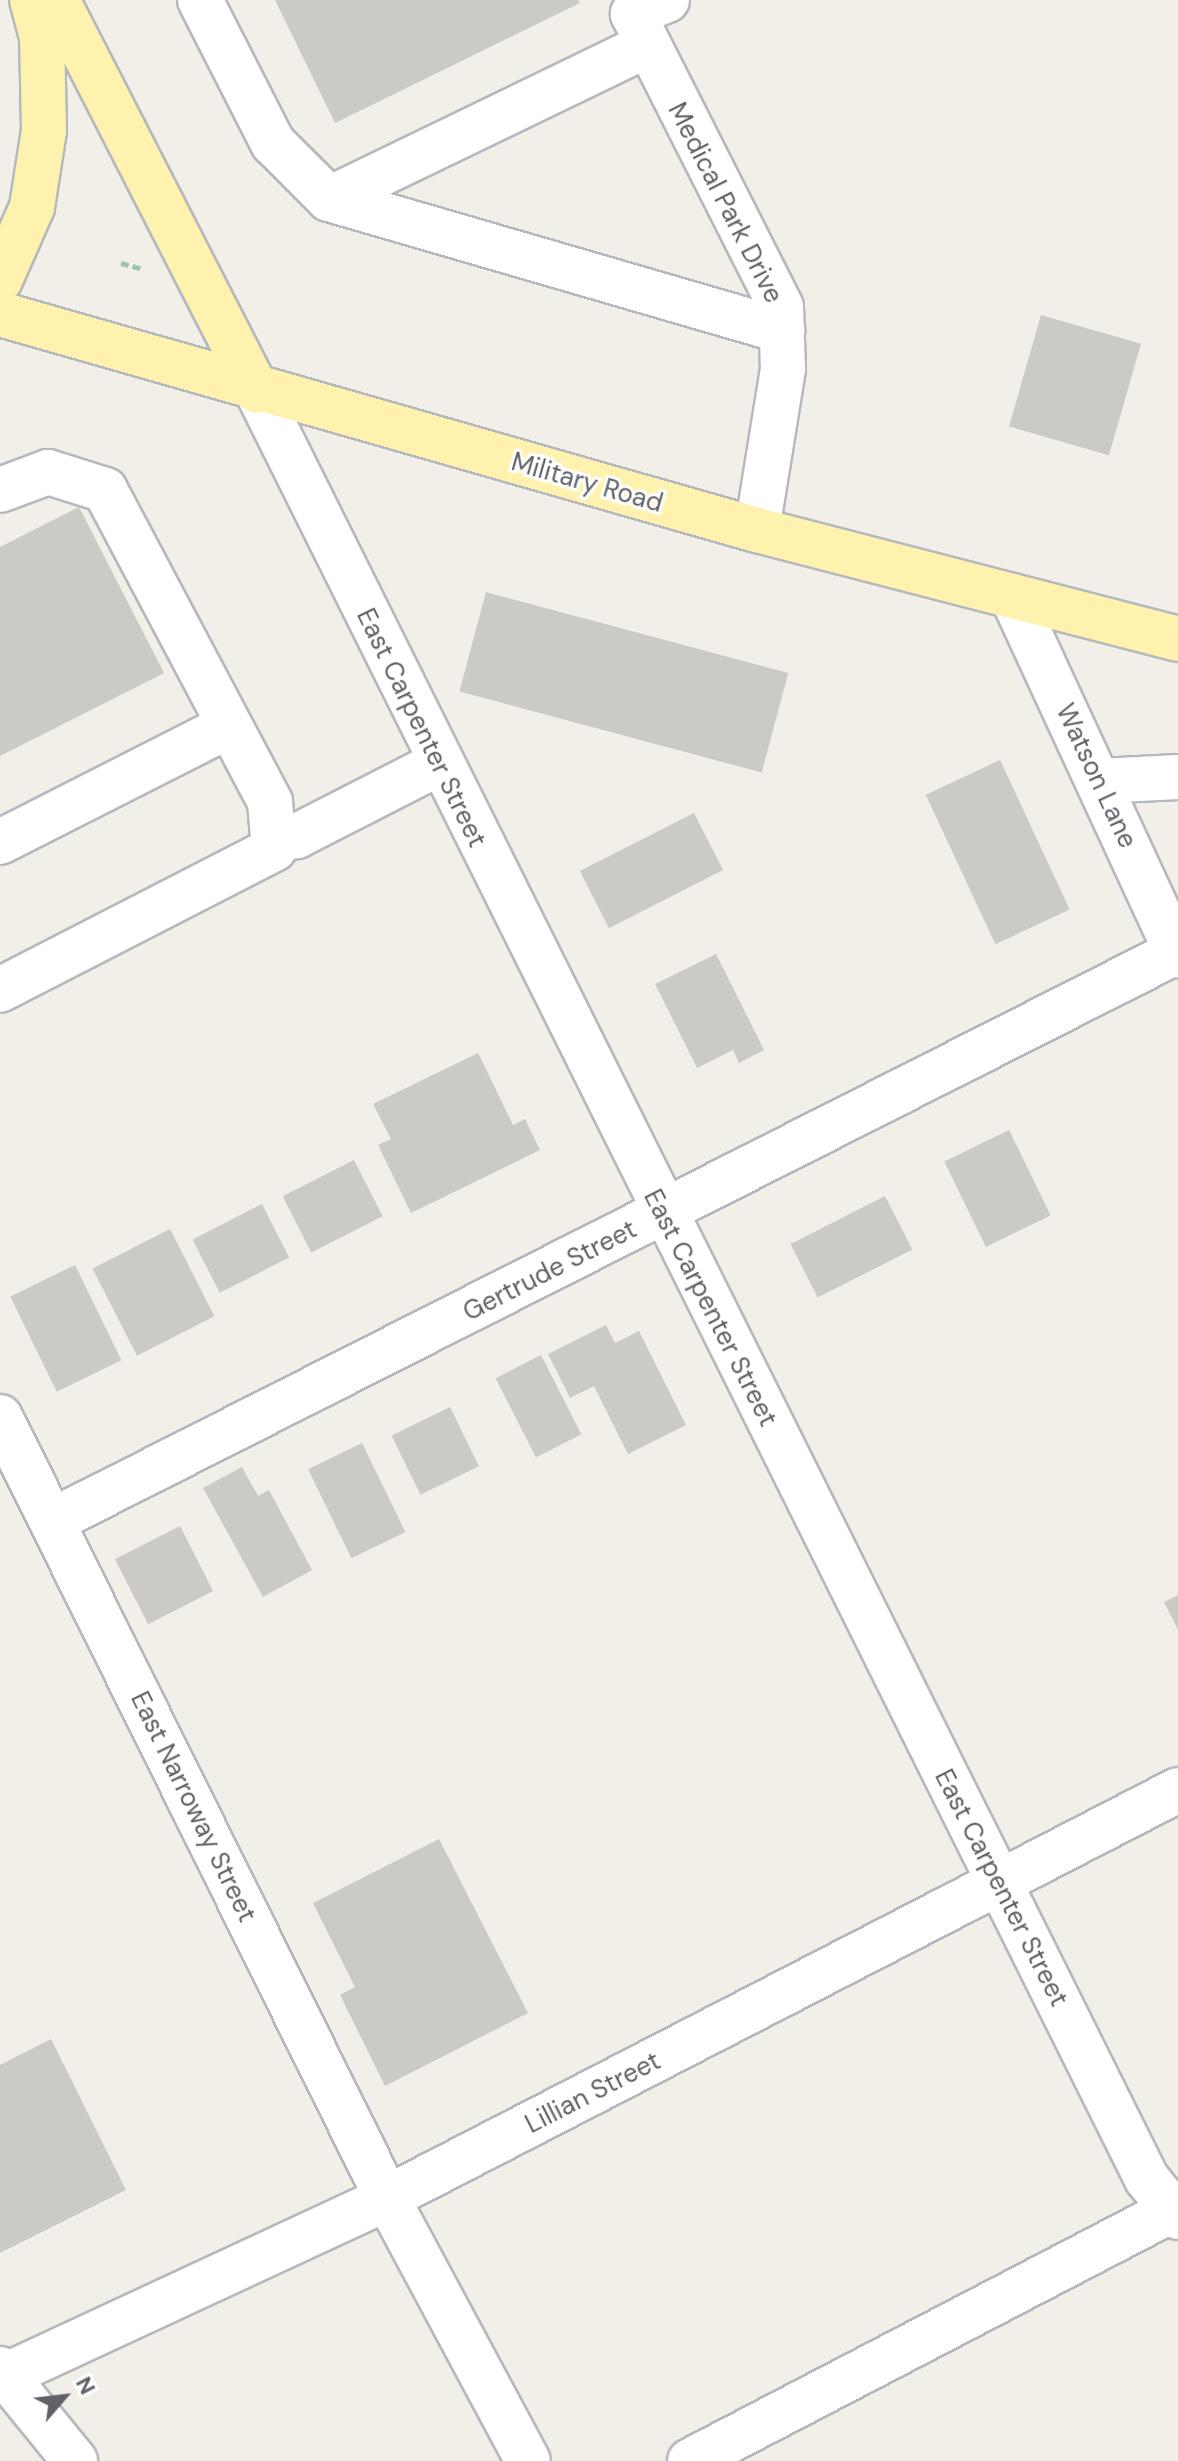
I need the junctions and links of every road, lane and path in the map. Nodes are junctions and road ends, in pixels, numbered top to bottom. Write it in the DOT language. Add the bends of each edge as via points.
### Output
graph roads {
  1 [pos="32,0"];
  2 [pos="57,0"];
  3 [pos="200,0"];
  4 [pos="667,0"];
  5 [pos="648,45"];
  6 [pos="329,199"];
  7 [pos="0,280"];
  8 [pos="0,314"];
  9 [pos="782,331"];
  10 [pos="257,391"];
  11 [pos="0,490"];
  12 [pos="757,530"];
  13 [pos="1012,596"];
  14 [pos="1178,639"];
  15 [pos="229,726"];
  16 [pos="438,764"];
  17 [pos="1178,777"];
  18 [pos="1099,781"];
  19 [pos="273,839"];
  20 [pos="0,842"];
  21 [pos="1177,954"];
  22 [pos="0,990"];
  23 [pos="663,1214"];
  24 [pos="0,1417"];
  25 [pos="52,1521"];
  26 [pos="1178,1790"];
  27 [pos="999,1886"];
  28 [pos="387,2198"];
  29 [pos="1176,2211"];
  30 [pos="3,2375"];
  31 [pos="75,2461"];
  32 [pos="528,2461"];
  33 [pos="690,2461"];
  1 -- 7 [label="main road" via="42,37 44,130 32,207"];
  2 -- 10 [label="main road"];
  3 -- 6 [label="street" via="273,143"];
  4 -- 5 [label="street, Medical Park Drive" via="633,14"];
  5 -- 6 [label="street"];
  5 -- 9 [label="street, Medical Park Drive" via="781,307"];
  6 -- 9 [label="street"];
  8 -- 10 [label="main road, Military Road"];
  9 -- 12 [label="street, Medical Park Drive" via="783,369"];
  10 -- 12 [label="main road, Military Road"];
  10 -- 16 [label="street, East Carpenter Street"];
  11 -- 15 [label="street" via="48,472 105,490"];
  12 -- 13 [label="main road, Military Road"];
  13 -- 14 [label="main road, Military Road"];
  13 -- 18 [label="street, Watson Lane"];
  15 -- 19 [label="street" via="270,802"];
  15 -- 20 [label="street"];
  16 -- 19 [label="street" via="297,836"];
  16 -- 23 [label="street, East Carpenter Street"];
  17 -- 18 [label="street"];
  18 -- 21 [label="street, Watson Lane"];
  19 -- 22 [label="street" via="274,849"];
  21 -- 23 [label="street, Gertrude Street"];
  23 -- 25 [label="street, Gertrude Street"];
  23 -- 27 [label="street, East Carpenter Street"];
  24 -- 25 [label="street, East Narroway Street"];
  25 -- 28 [label="street, East Narroway Street"];
  26 -- 27 [label="street, Lillian Street"];
  27 -- 28 [label="street, Lillian Street"];
  27 -- 29 [label="street, East Carpenter Street" via="1147,2179"];
  28 -- 30 [label="street, Lillian Street"];
  28 -- 32 [label="street, East Narroway Street"];
  29 -- 33 [label="street"];
  30 -- 31 [label="street"];
}
